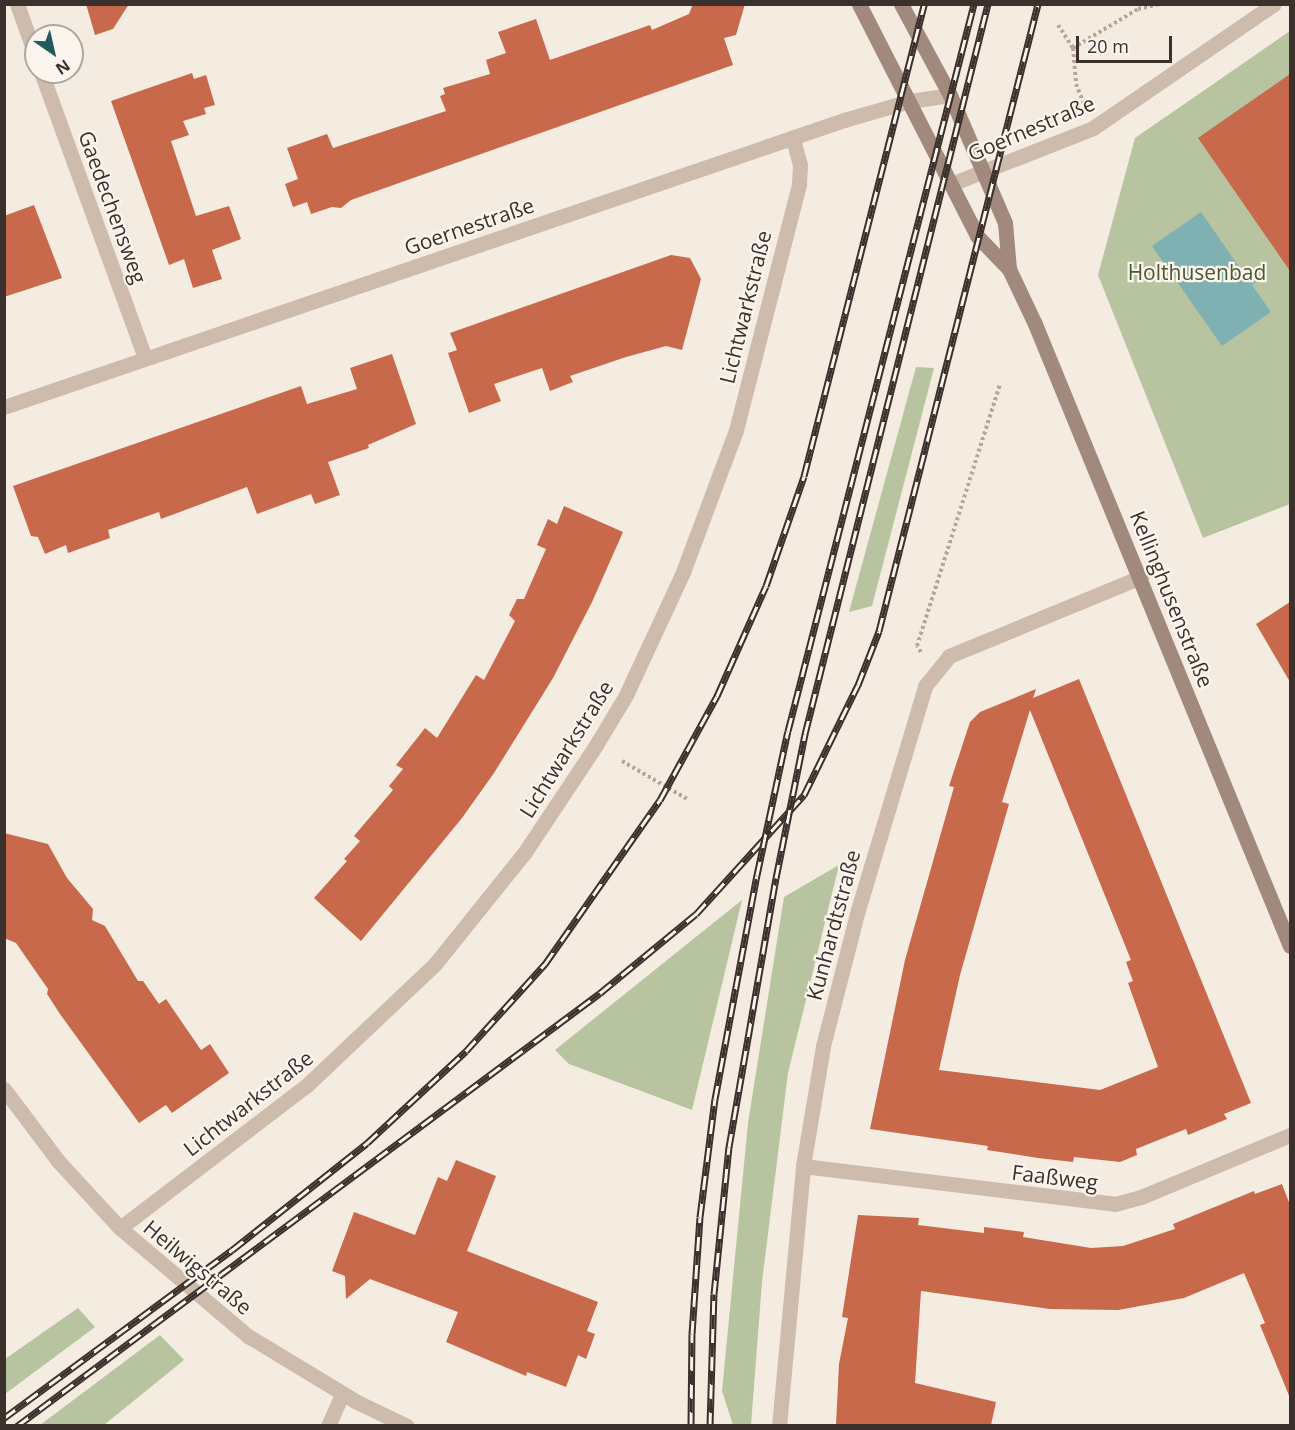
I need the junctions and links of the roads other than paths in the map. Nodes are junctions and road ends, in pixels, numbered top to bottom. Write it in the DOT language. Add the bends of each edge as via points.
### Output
graph roads {
  1 [pos="17,4"];
  2 [pos="859,4"];
  3 [pos="902,4"];
  4 [pos="1274,4"];
  5 [pos="24,24"];
  6 [pos="45,84"];
  7 [pos="950,95"];
  8 [pos="910,101"];
  9 [pos="793,139"];
  10 [pos="984,171"];
  11 [pos="951,184"];
  12 [pos="1009,269"];
  13 [pos="145,357"];
  14 [pos="4,407"];
  15 [pos="1141,577"];
  16 [pos="1290,946"];
  17 [pos="4,1089"];
  18 [pos="1290,1135"];
  19 [pos="803,1166"];
  20 [pos="120,1228"];
  21 [pos="342,1394"];
  22 [pos="328,1425"];
  23 [pos="407,1425"];
  24 [pos="779,1425"];
  1 -- 5 [label="street"];
  2 -- 8 [label="street, Kellinghusenstraße"];
  3 -- 7 [label="street, Kellinghusenstraße"];
  4 -- 10 [label="street, Goernestraße" via="1094,128"];
  6 -- 13 [label="street, Gaedechensweg"];
  7 -- 8 [label="street, Goernestraße"];
  7 -- 10 [label="street, Kellinghusenstraße"];
  8 -- 9 [label="street, Goernestraße"];
  8 -- 11 [label="street, Kellinghusenstraße"];
  9 -- 13 [label="street, Goernestraße"];
  9 -- 20 [label="street, Lichtwarkstraße" via="800,165 799,184 736,430 682,572 626,695 596,746 525,852 435,964 306,1086"];
  10 -- 11 [label="street, Goernestraße"];
  10 -- 12 [label="street, Kellinghusenstraße" via="1005,223"];
  11 -- 12 [label="street, Kellinghusenstraße" via="977,236"];
  12 -- 15 [label="street, Kellinghusenstraße"];
  13 -- 14 [label="street, Goernestraße"];
  15 -- 16 [label="street, Kellinghusenstraße"];
  15 -- 19 [label="street, Kunhardtstraße" via="959,652 935,669 925,686 840,972"];
  17 -- 20 [label="street, Heilwigstraße" via="59,1162"];
  18 -- 19 [label="street, Faaßweg" via="1141,1197 1115,1204"];
  19 -- 24 [label="street, Kunhardtstraße"];
  20 -- 21 [label="street, Heilwigstraße" via="248,1336"];
  21 -- 22 [label="street"];
  21 -- 23 [label="street, Heilwigstraße"];
}
